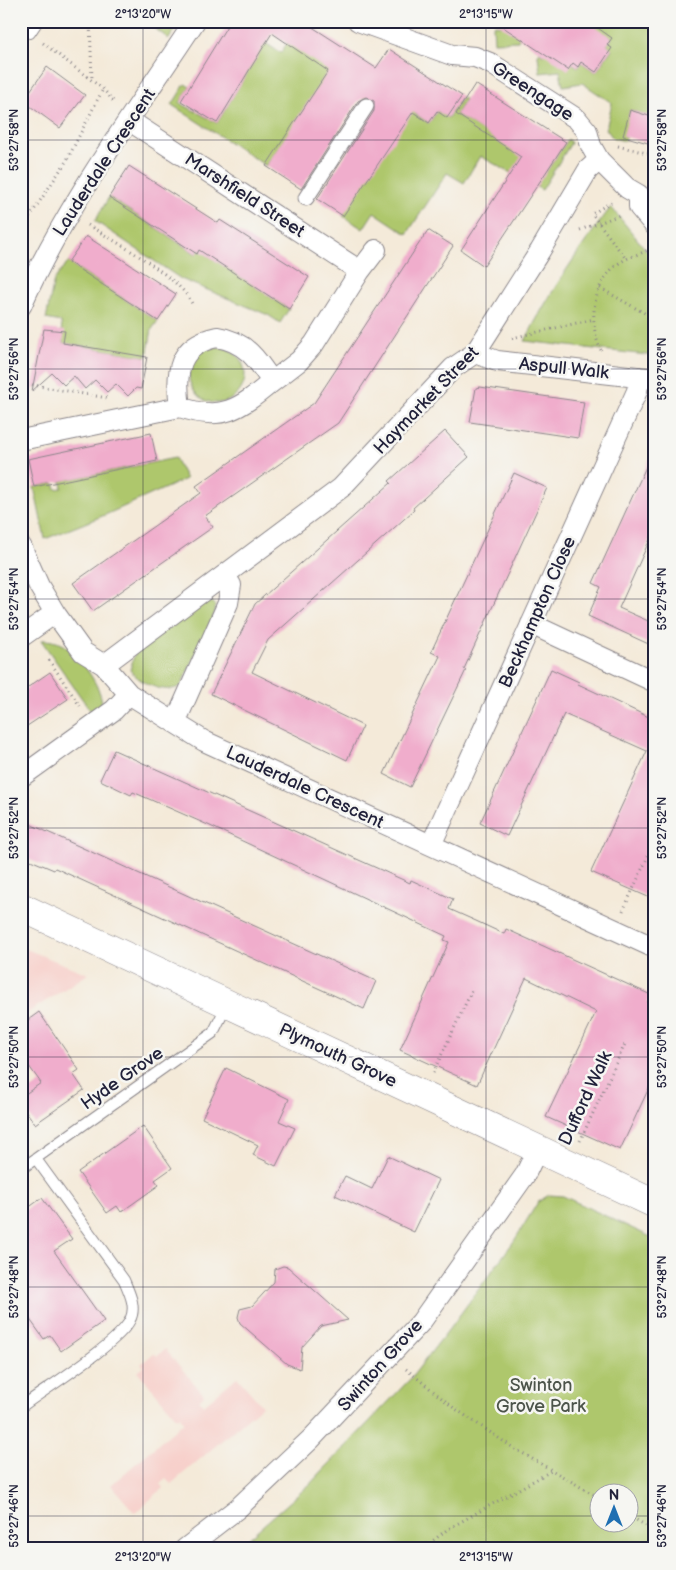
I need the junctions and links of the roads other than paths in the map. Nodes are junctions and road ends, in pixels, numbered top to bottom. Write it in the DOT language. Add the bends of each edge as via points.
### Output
graph roads {
  1 [pos="38,21"];
  2 [pos="195,21"];
  3 [pos="358,21"];
  4 [pos="30,33"];
  5 [pos="366,106"];
  6 [pos="130,121"];
  7 [pos="604,152"];
  8 [pos="647,191"];
  9 [pos="306,198"];
  10 [pos="655,226"];
  11 [pos="376,250"];
  12 [pos="360,270"];
  13 [pos="21,306"];
  14 [pos="475,353"];
  15 [pos="647,378"];
  16 [pos="272,382"];
  17 [pos="180,407"];
  18 [pos="21,440"];
  19 [pos="21,546"];
  20 [pos="225,576"];
  21 [pos="55,613"];
  22 [pos="531,624"];
  23 [pos="21,637"];
  24 [pos="104,665"];
  25 [pos="655,682"];
  26 [pos="129,694"];
  27 [pos="175,723"];
  28 [pos="21,777"];
  29 [pos="431,845"];
  30 [pos="21,907"];
  31 [pos="655,948"];
  32 [pos="228,1003"];
  33 [pos="538,1148"];
  34 [pos="36,1159"];
  35 [pos="21,1169"];
  36 [pos="655,1204"];
  37 [pos="21,1407"];
  38 [pos="185,1549"];
  1 -- 4 [label="lane"];
  2 -- 6 [label="street, Lauderdale Crescent"];
  3 -- 7 [label="street, Greengage" via="452,55 475,57 490,63 577,119 588,131 591,146"];
  5 -- 9 [label="street, Marshfield Street"];
  6 -- 12 [label="street, Marshfield Street"];
  6 -- 13 [label="street, Lauderdale Crescent" via="68,215 38,267"];
  7 -- 8 [label="street, Greengage" via="627,188"];
  7 -- 14 [label="street, Haymarket Street" via="588,170"];
  8 -- 10 [label="street, Greengage" via="639,206"];
  11 -- 12 [label="street"];
  12 -- 16 [label="street" via="314,344 299,361"];
  14 -- 15 [label="street, Aspull Walk" via="497,361"];
  14 -- 20 [label="street, Haymarket Street" via="453,368 342,488"];
  15 -- 22 [label="street, Beckhampton Close" via="637,391"];
  16 -- 17 [label="street" via="238,408 218,414 201,414"];
  16 -- 17 [label="street" via="245,347 229,339 205,340 192,346 180,367"];
  17 -- 18 [label="street"];
  19 -- 21 [label="street, Lauderdale Crescent"];
  20 -- 24 [label="street, Haymarket Street"];
  20 -- 27 [label="street" via="231,585 228,603"];
  21 -- 23 [label="street"];
  21 -- 24 [label="street, Lauderdale Crescent" via="83,652"];
  22 -- 25 [label="street"];
  22 -- 29 [label="street, Beckhampton Close"];
  24 -- 26 [label="street, Lauderdale Crescent"];
  26 -- 27 [label="street, Lauderdale Crescent"];
  26 -- 28 [label="street" via="114,710"];
  27 -- 29 [label="street, Lauderdale Crescent" via="204,741"];
  29 -- 31 [label="street, Lauderdale Crescent"];
  30 -- 32 [label="main road, Plymouth Grove"];
  32 -- 33 [label="main road, Plymouth Grove"];
  32 -- 34 [label="lane, Hyde Grove" via="213,1034"];
  33 -- 36 [label="main road, Plymouth Grove"];
  33 -- 38 [label="street, Swinton Grove" via="525,1175 421,1322 292,1458 238,1508"];
  34 -- 35 [label="lane, Hyde Grove"];
  34 -- 37 [label="lane" via="124,1280 132,1301 131,1319 118,1337"];
}
